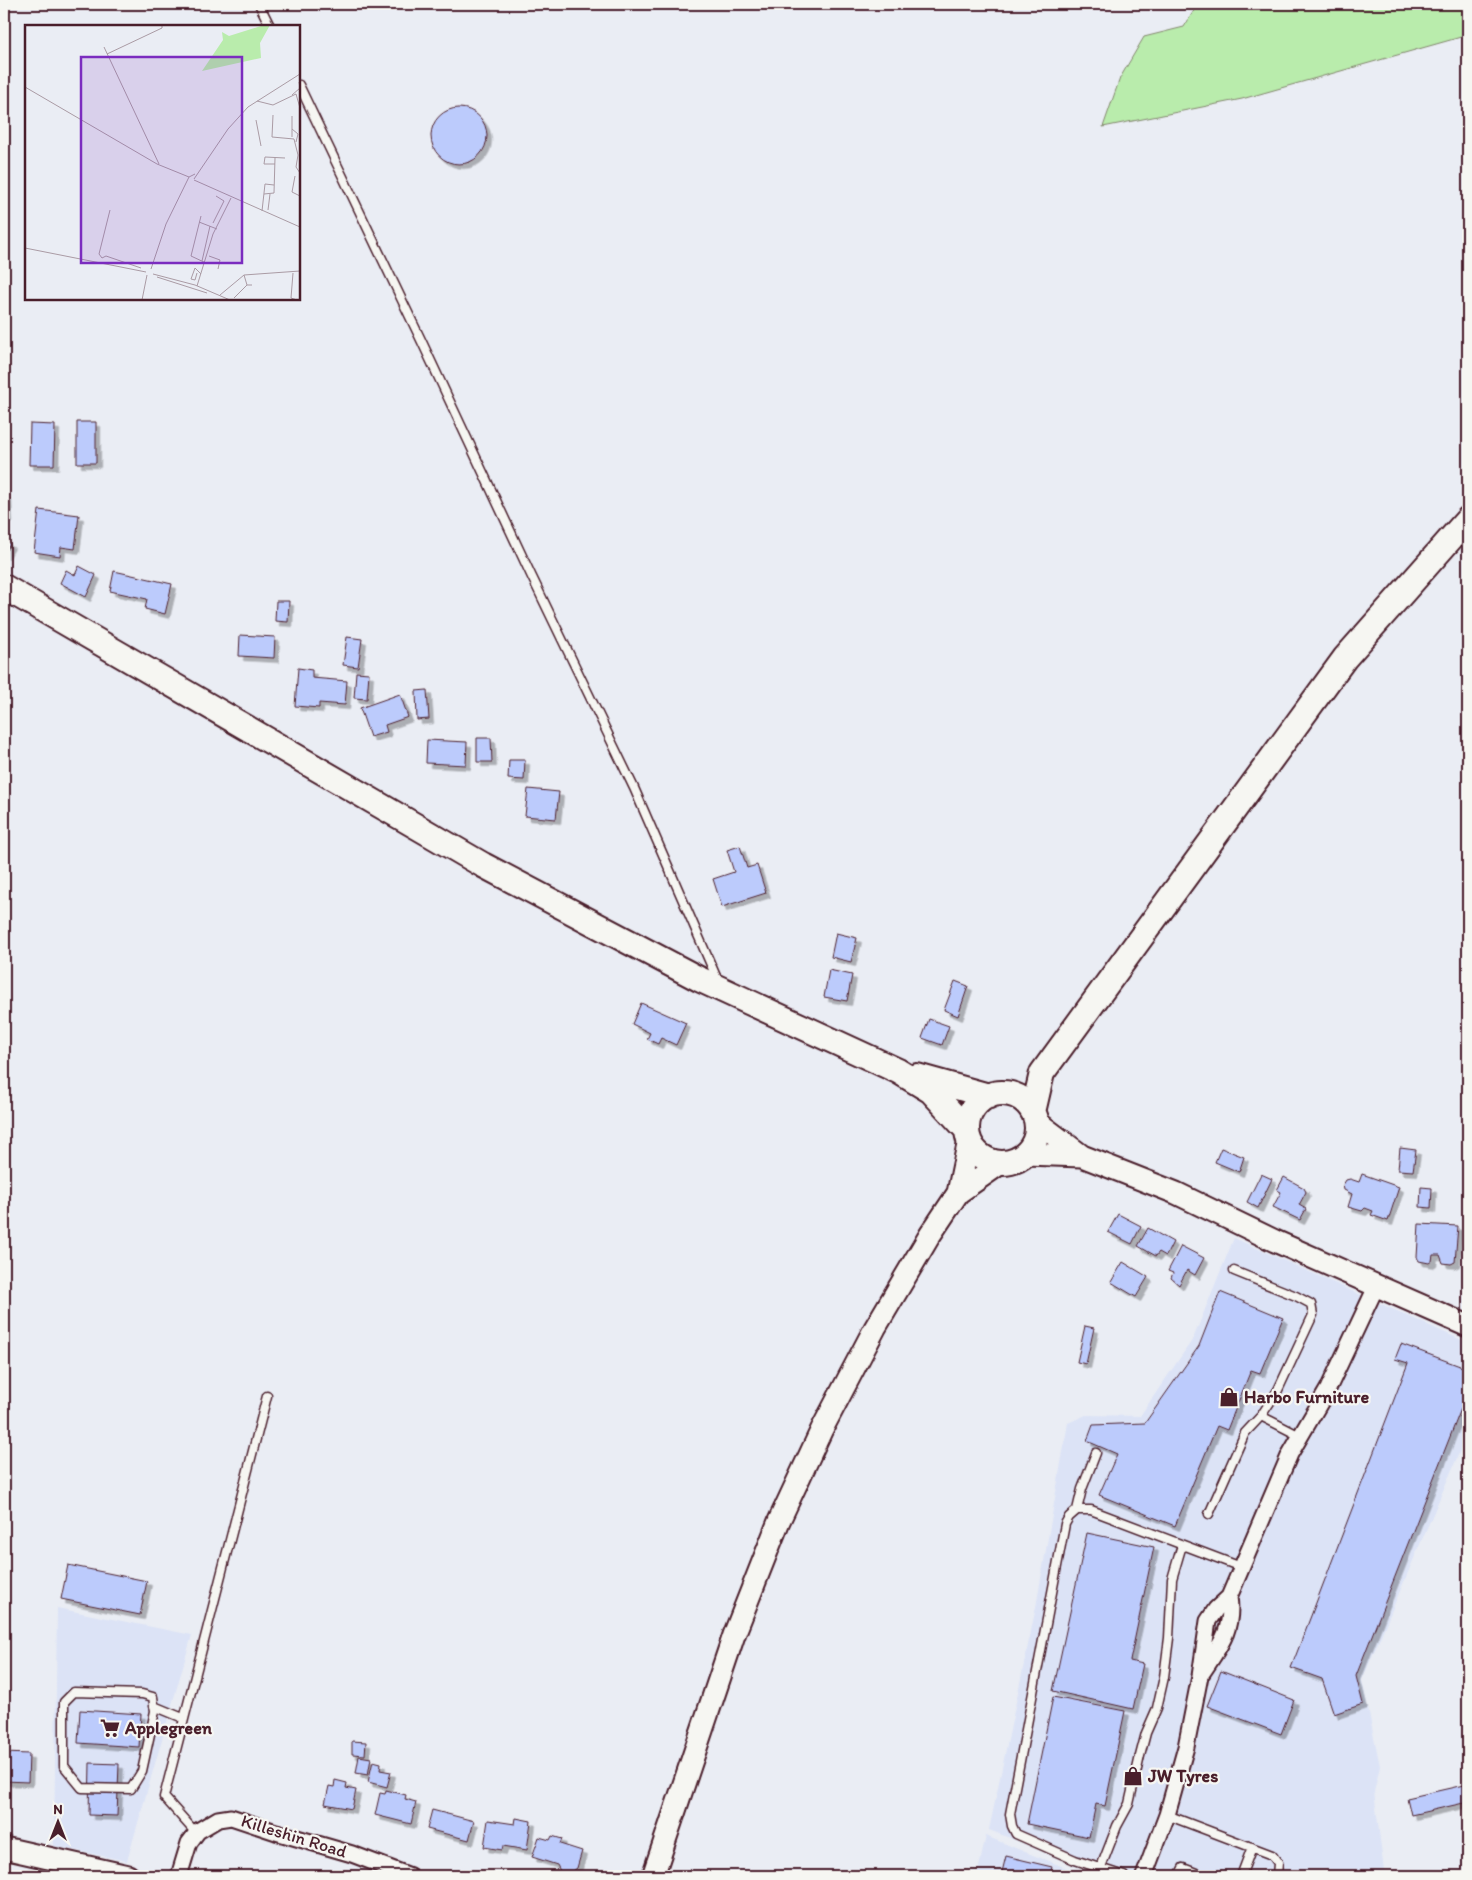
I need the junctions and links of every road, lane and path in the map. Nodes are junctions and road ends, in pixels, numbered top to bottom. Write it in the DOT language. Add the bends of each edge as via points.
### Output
graph roads {
  1 [pos="259,4"];
  2 [pos="270,25"];
  3 [pos="300,87"];
  4 [pos="1468,519"];
  5 [pos="4,587"];
  6 [pos="721,990"];
  7 [pos="898,1071"];
  8 [pos="1042,1072"];
  9 [pos="996,1095"];
  10 [pos="1035,1117"];
  11 [pos="968,1135"];
  12 [pos="1025,1154"];
  13 [pos="1082,1156"];
  14 [pos="1002,1163"];
  15 [pos="958,1193"];
  16 [pos="1234,1271"];
  17 [pos="1376,1287"];
  18 [pos="1468,1326"];
  19 [pos="267,1396"];
  20 [pos="1261,1416"];
  21 [pos="1300,1436"];
  22 [pos="1096,1453"];
  23 [pos="1078,1510"];
  24 [pos="1209,1514"];
  25 [pos="1182,1545"];
  26 [pos="1241,1567"];
  27 [pos="1229,1597"];
  28 [pos="1200,1676"];
  29 [pos="154,1706"];
  30 [pos="183,1718"];
  31 [pos="1167,1815"];
  32 [pos="196,1833"];
  33 [pos="4,1848"];
  34 [pos="1252,1848"];
  35 [pos="1101,1867"];
  36 [pos="128,1876"];
  37 [pos="178,1876"];
  38 [pos="410,1876"];
  39 [pos="654,1876"];
  40 [pos="1124,1876"];
  41 [pos="1144,1876"];
  42 [pos="1179,1876"];
  43 [pos="1204,1876"];
  44 [pos="1241,1876"];
  45 [pos="1277,1876"];
  1 -- 2 [label="lane"];
  3 -- 6 [label="lane" via="634,788"];
  4 -- 8 [label="main road" via="1345,658"];
  5 -- 6 [label="main road" via="483,865"];
  6 -- 7 [label="main road"];
  7 -- 9 [label="main road"];
  7 -- 11 [label="main road" via="931,1091"];
  8 -- 9 [label="main road"];
  8 -- 10 [label="main road"];
  9 -- 10 [label="main road" via="1013,1095 1022,1099"];
  9 -- 11 [label="main road" via="979,1102 972,1111"];
  10 -- 12 [label="main road" via="1035,1140"];
  10 -- 13 [label="main road"];
  11 -- 14 [label="main road" via="974,1149 982,1156"];
  11 -- 15 [label="main road"];
  12 -- 13 [label="main road"];
  12 -- 14 [label="main road"];
  13 -- 17 [label="main road" via="1176,1193"];
  14 -- 15 [label="main road"];
  15 -- 39 [label="main road" via="875,1328 779,1521 734,1635"];
  16 -- 20 [label="lane" via="1311,1304 1313,1315 1278,1390"];
  17 -- 18 [label="main road"];
  17 -- 21 [label="street" via="1328,1389"];
  19 -- 30 [label="lane"];
  20 -- 21 [label="lane"];
  20 -- 24 [label="lane" via="1245,1433"];
  21 -- 26 [label="street"];
  22 -- 23 [label="lane" via="1082,1489"];
  23 -- 25 [label="lane" via="1091,1510"];
  23 -- 35 [label="lane" via="1066,1524 1010,1814 1016,1834 1075,1860"];
  25 -- 26 [label="lane"];
  25 -- 35 [label="lane" via="1172,1579 1169,1638 1157,1708 1140,1756 1129,1804"];
  26 -- 27 [label="street"];
  27 -- 28 [label="street" via="1231,1617 1228,1629"];
  27 -- 28 [label="street" via="1208,1621"];
  28 -- 31 [label="street" via="1186,1747"];
  29 -- 29 [label="lane" via="142,1771 131,1789 82,1788 64,1766 64,1702 74,1692 142,1694 153,1697"];
  29 -- 30 [label="lane"];
  30 -- 32 [label="lane" via="164,1797"];
  31 -- 34 [label="lane"];
  31 -- 41 [label="street"];
  32 -- 37 [label="street" via="189,1843"];
  32 -- 38 [label="street, Killeshin Road" via="218,1819 231,1817 352,1854"];
  33 -- 36 [label="main road"];
  34 -- 44 [label="lane"];
  34 -- 45 [label="lane" via="1272,1855 1278,1863"];
  35 -- 40 [label="lane"];
  42 -- 43 [label="lane" via="1183,1868"];
}
